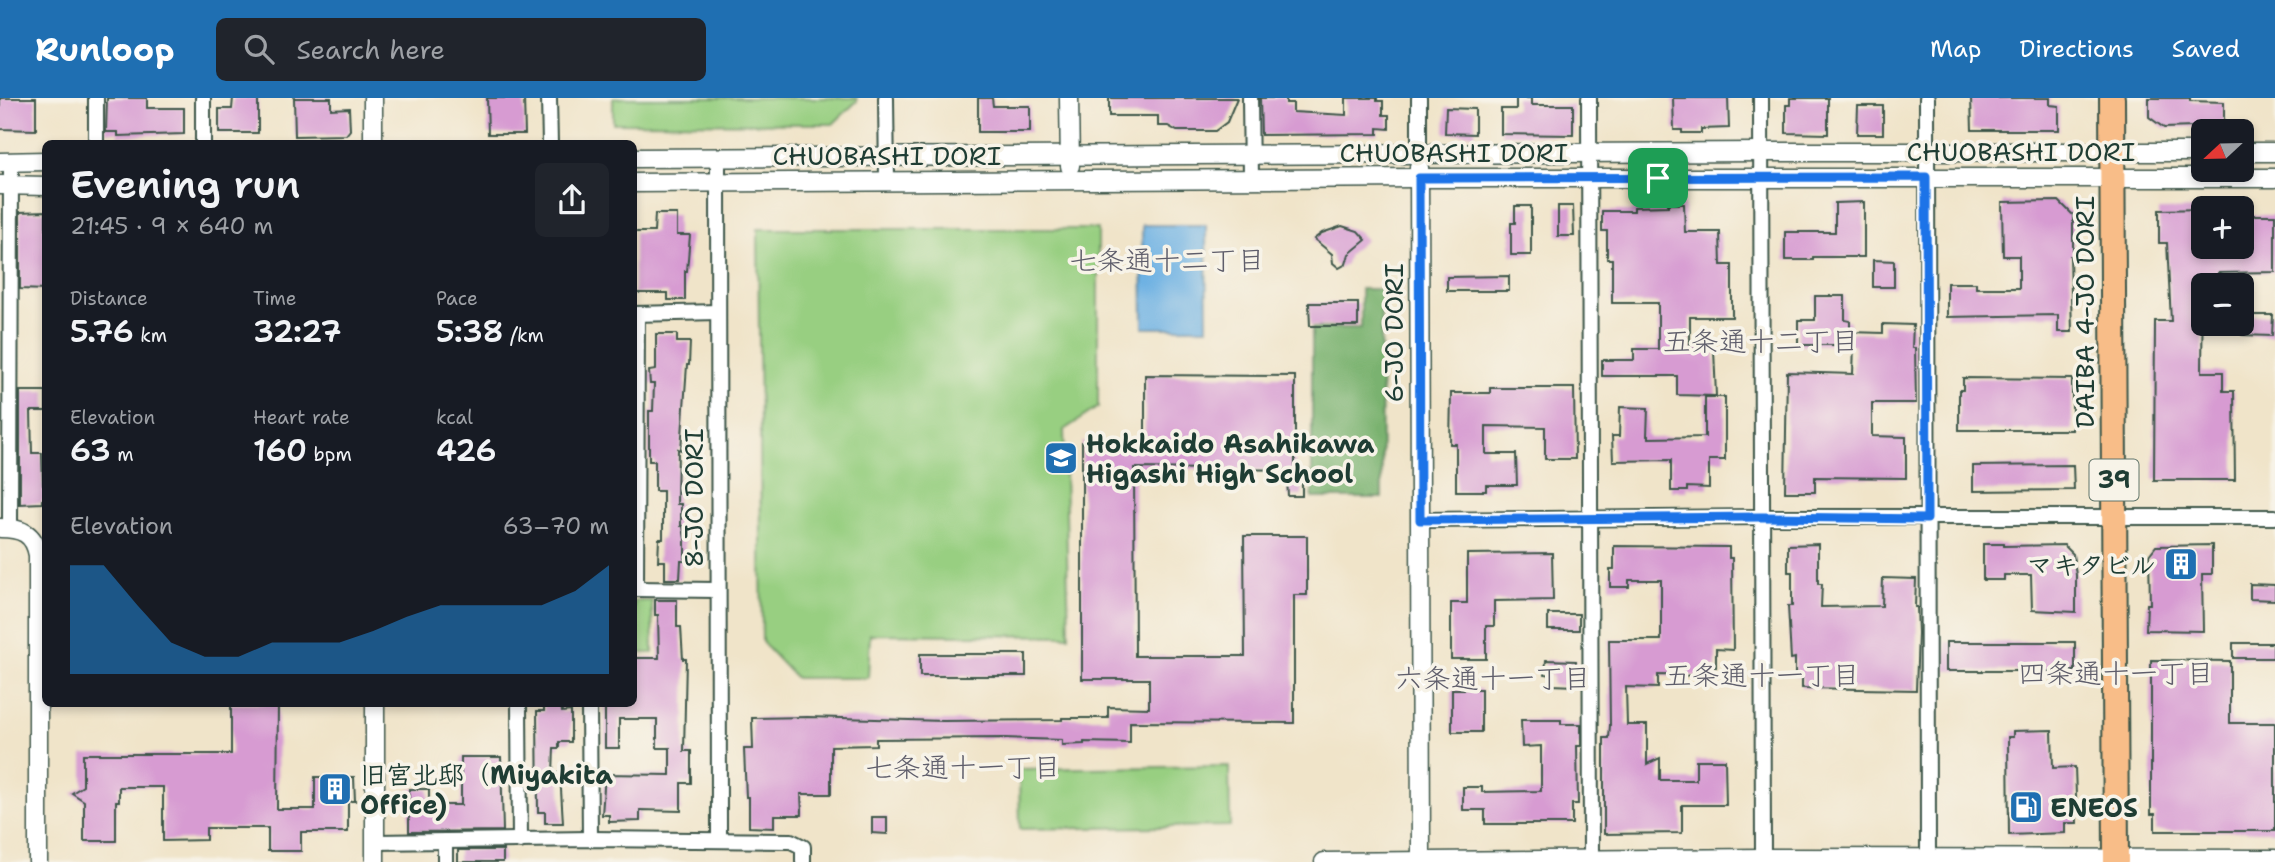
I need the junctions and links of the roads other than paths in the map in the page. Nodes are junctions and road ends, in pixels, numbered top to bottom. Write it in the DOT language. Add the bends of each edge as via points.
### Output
graph roads {
  1 [pos="96,98"];
  2 [pos="203,98"];
  3 [pos="373,98"];
  4 [pos="549,98"];
  5 [pos="886,98"];
  6 [pos="1069,98"];
  7 [pos="1250,98"];
  8 [pos="1419,98"];
  9 [pos="1589,98"];
  10 [pos="1761,98"];
  11 [pos="1927,98"];
  12 [pos="2112,98"];
  13 [pos="96,140"];
  14 [pos="203,140"];
  15 [pos="373,140"];
  16 [pos="550,140"];
  17 [pos="1761,152"];
  18 [pos="1926,152"];
  19 [pos="2113,152"];
  20 [pos="2191,152"];
  21 [pos="2254,152"];
  22 [pos="2275,152"];
  23 [pos="1419,153"];
  24 [pos="1589,153"];
  25 [pos="1070,155"];
  26 [pos="1251,155"];
  27 [pos="718,157"];
  28 [pos="887,157"];
  29 [pos="637,158"];
  30 [pos="42,161"];
  31 [pos="5,162"];
  32 [pos="1926,177"];
  33 [pos="1419,178"];
  34 [pos="1589,178"];
  35 [pos="1761,178"];
  36 [pos="2113,178"];
  37 [pos="2275,178"];
  38 [pos="1251,179"];
  39 [pos="1070,180"];
  40 [pos="887,181"];
  41 [pos="719,182"];
  42 [pos="637,183"];
  43 [pos="6,185"];
  44 [pos="42,186"];
  45 [pos="718,313"];
  46 [pos="637,314"];
  47 [pos="1762,517"];
  48 [pos="2115,517"];
  49 [pos="2275,517"];
  50 [pos="1590,519"];
  51 [pos="1927,519"];
  52 [pos="1420,520"];
  53 [pos="5,528"];
  54 [pos="42,555"];
  55 [pos="637,589"];
  56 [pos="717,590"];
  57 [pos="374,707"];
  58 [pos="519,707"];
  59 [pos="589,707"];
  60 [pos="590,839"];
  61 [pos="719,839"];
  62 [pos="445,841"];
  63 [pos="520,841"];
  64 [pos="375,842"];
  65 [pos="2275,859"];
  66 [pos="1763,860"];
  67 [pos="2116,860"];
  68 [pos="1591,861"];
  69 [pos="1928,861"];
  70 [pos="38,862"];
  71 [pos="375,862"];
  72 [pos="445,862"];
  73 [pos="803,862"];
  74 [pos="1324,862"];
  75 [pos="1421,862"];
  1 -- 13 [label="street"];
  2 -- 14 [label="street"];
  3 -- 15 [label="street"];
  4 -- 16 [label="street"];
  5 -- 28 [label="street"];
  6 -- 25 [label="street"];
  7 -- 26 [label="street"];
  8 -- 23 [label="street, 6-JO DORI"];
  9 -- 24 [label="street"];
  10 -- 17 [label="street"];
  11 -- 18 [label="street"];
  12 -- 19 [label="highway, DAIBA 4-JO DORI / 39"];
  17 -- 18 [label="street, CHUOBASHI DORI"];
  17 -- 24 [label="street, CHUOBASHI DORI"];
  17 -- 35 [label="street"];
  18 -- 19 [label="street, CHUOBASHI DORI"];
  18 -- 32 [label="street"];
  19 -- 20 [label="street, CHUOBASHI DORI"];
  19 -- 36 [label="highway, DAIBA 4-JO DORI / 39"];
  21 -- 22 [label="street"];
  23 -- 24 [label="street, CHUOBASHI DORI"];
  23 -- 26 [label="street, CHUOBASHI DORI"];
  23 -- 33 [label="street, 6-JO DORI"];
  24 -- 34 [label="street"];
  25 -- 26 [label="street, CHUOBASHI DORI"];
  25 -- 28 [label="street, CHUOBASHI DORI"];
  25 -- 39 [label="street"];
  26 -- 38 [label="street"];
  27 -- 28 [label="street, CHUOBASHI DORI"];
  27 -- 29 [label="street, CHUOBASHI DORI"];
  27 -- 41 [label="street, 8-JO DORI"];
  28 -- 40 [label="street"];
  30 -- 31 [label="street"];
  31 -- 43 [label="street"];
  32 -- 35 [label="street, CHUOBASHI DORI"];
  32 -- 36 [label="street, CHUOBASHI DORI"];
  32 -- 51 [label="street"];
  33 -- 34 [label="street, CHUOBASHI DORI"];
  33 -- 38 [label="street, CHUOBASHI DORI"];
  33 -- 52 [label="street, 6-JO DORI"];
  34 -- 35 [label="street, CHUOBASHI DORI"];
  34 -- 50 [label="street"];
  35 -- 47 [label="street"];
  36 -- 37 [label="street, CHUOBASHI DORI"];
  36 -- 48 [label="highway, DAIBA 4-JO DORI / 39"];
  38 -- 39 [label="street, CHUOBASHI DORI"];
  39 -- 40 [label="street, CHUOBASHI DORI"];
  40 -- 41 [label="street, CHUOBASHI DORI"];
  41 -- 42 [label="street, CHUOBASHI DORI"];
  41 -- 45 [label="street, 8-JO DORI"];
  43 -- 44 [label="street"];
  43 -- 53 [label="street"];
  45 -- 46 [label="street"];
  45 -- 56 [label="street, 8-JO DORI"];
  47 -- 50 [label="street"];
  47 -- 51 [label="street"];
  47 -- 66 [label="street"];
  48 -- 49 [label="street"];
  48 -- 51 [label="street"];
  48 -- 67 [label="highway, DAIBA 4-JO DORI / 39"];
  50 -- 52 [label="street"];
  50 -- 68 [label="street"];
  51 -- 69 [label="street"];
  52 -- 75 [label="street, 6-JO DORI"];
  53 -- 54 [label="street" via="31,536"];
  54 -- 70 [label="street"];
  55 -- 56 [label="street"];
  56 -- 61 [label="street, 8-JO DORI"];
  57 -- 64 [label="street"];
  58 -- 63 [label="street"];
  59 -- 60 [label="street"];
  60 -- 61 [label="street"];
  60 -- 63 [label="street"];
  61 -- 73 [label="street" via="791,841 803,847"];
  62 -- 63 [label="street"];
  62 -- 64 [label="street"];
  62 -- 72 [label="street"];
  64 -- 71 [label="street"];
  65 -- 67 [label="street"];
  66 -- 68 [label="street"];
  66 -- 69 [label="street"];
  67 -- 69 [label="street"];
  68 -- 75 [label="street"];
  74 -- 75 [label="street"];
}
